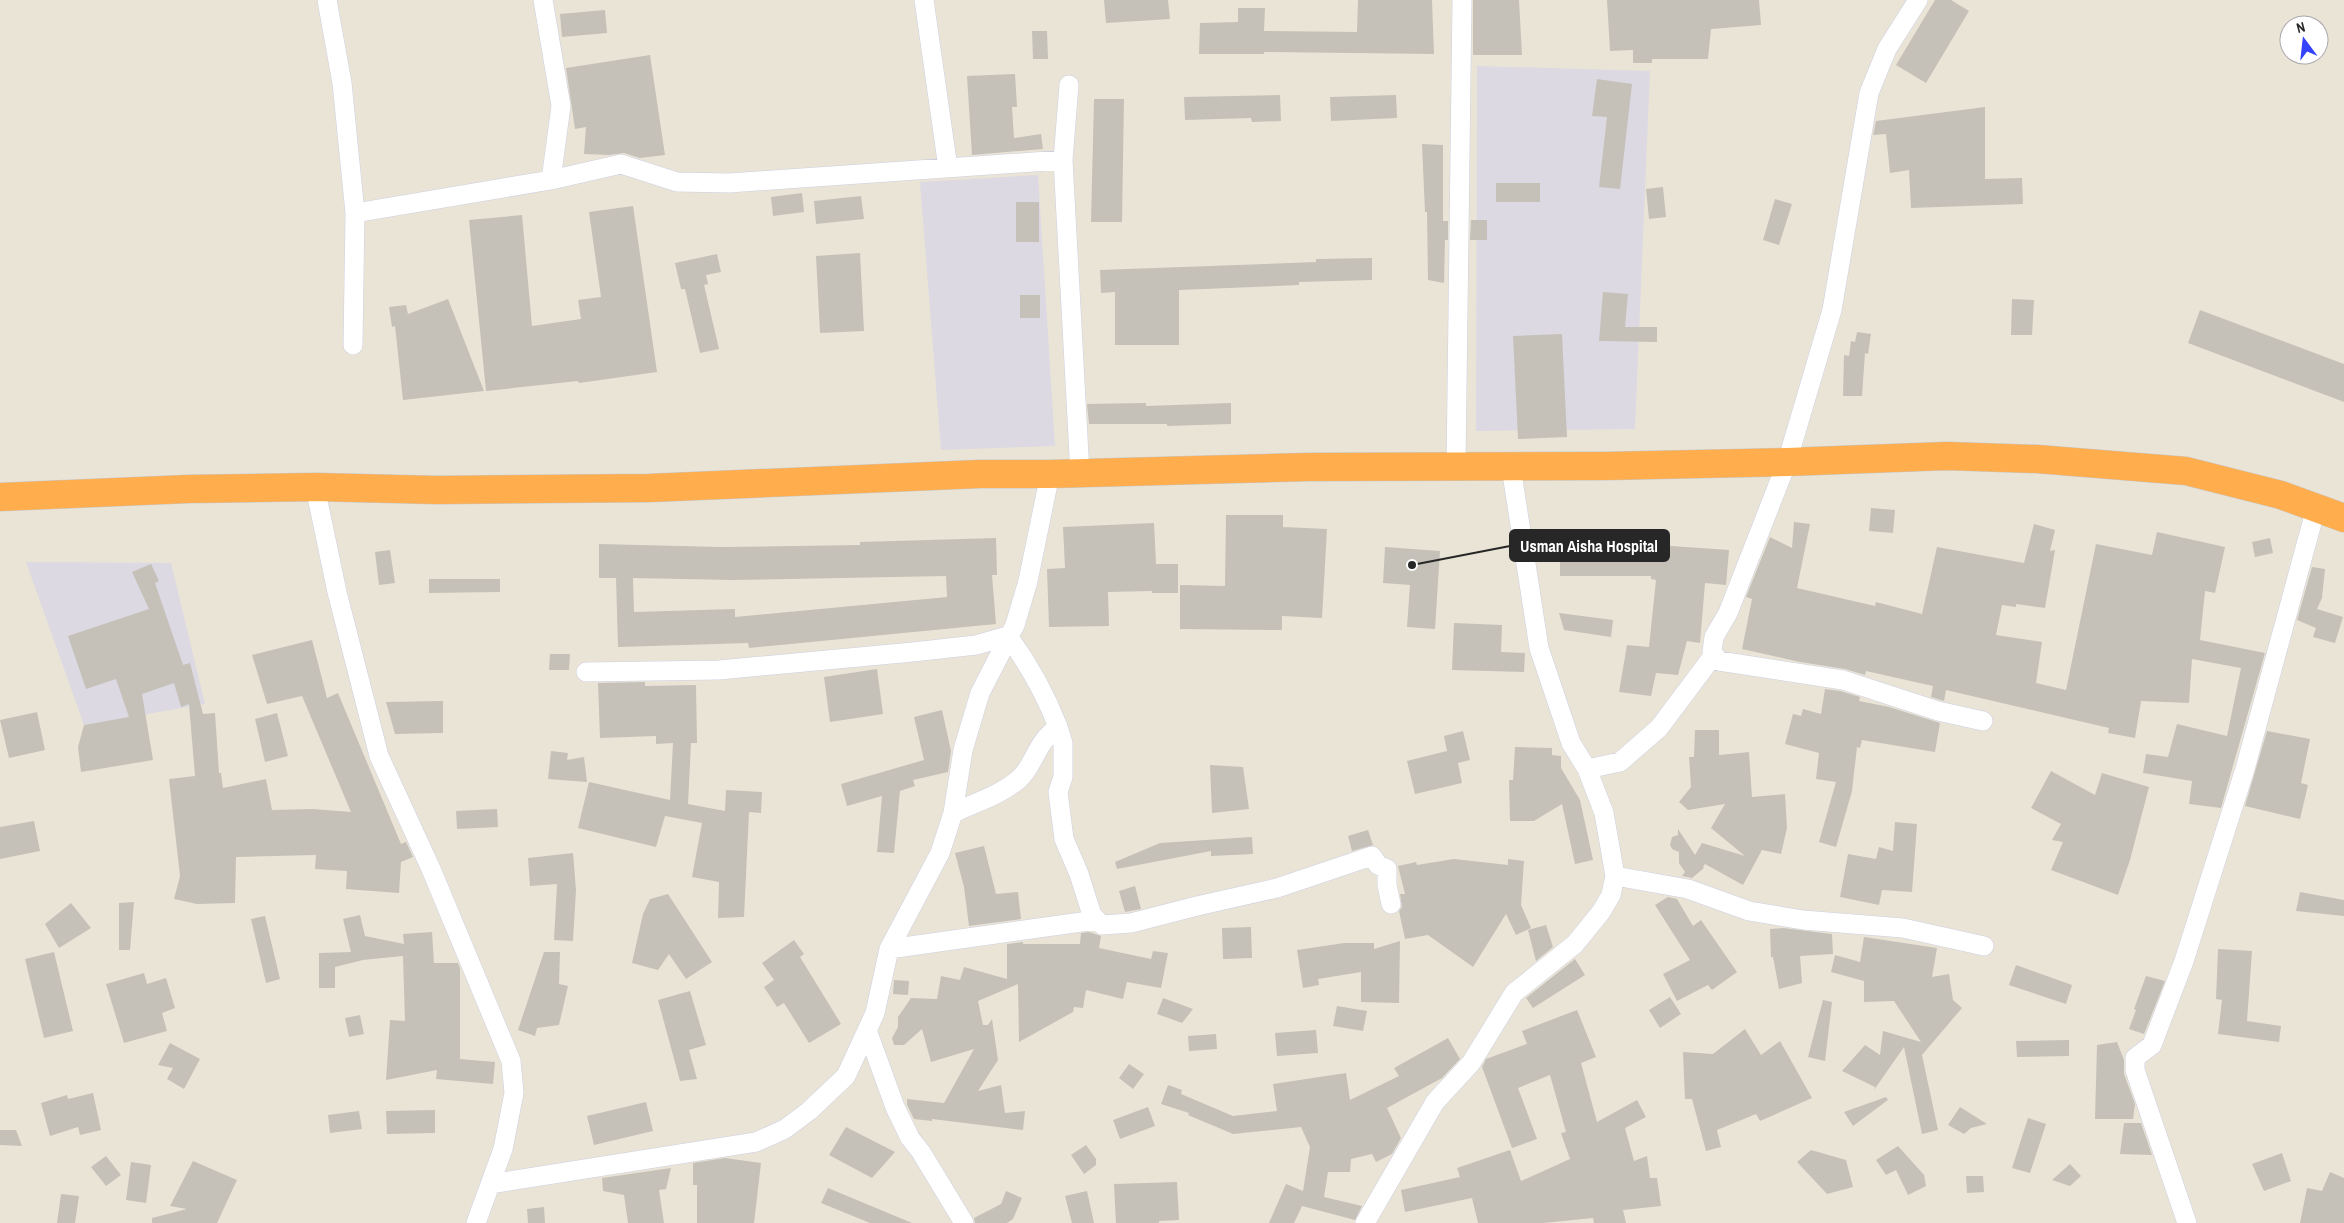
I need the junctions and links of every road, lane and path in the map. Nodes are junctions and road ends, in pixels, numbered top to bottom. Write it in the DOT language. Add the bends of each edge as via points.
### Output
graph roads {
  1 [pos="327,0"];
  2 [pos="542,0"];
  3 [pos="924,0"];
  4 [pos="1462,0"];
  5 [pos="1918,0"];
  6 [pos="1069,85"];
  7 [pos="1063,160"];
  8 [pos="948,168"];
  9 [pos="551,180"];
  10 [pos="356,213"];
  11 [pos="353,345"];
  12 [pos="1787,462"];
  13 [pos="1456,467"];
  14 [pos="1511,467"];
  15 [pos="1050,474"];
  16 [pos="1080,474"];
  17 [pos="315,487"];
  18 [pos="0,497"];
  19 [pos="2316,508"];
  20 [pos="2344,518"];
  21 [pos="1008,636"];
  22 [pos="1713,656"];
  23 [pos="586,672"];
  24 [pos="1983,721"];
  25 [pos="1058,727"];
  26 [pos="1587,769"];
  27 [pos="953,813"];
  28 [pos="1615,876"];
  29 [pos="1391,904"];
  30 [pos="1096,920"];
  31 [pos="1984,946"];
  32 [pos="889,949"];
  33 [pos="867,1030"];
  34 [pos="490,1184"];
  35 [pos="476,1223"];
  36 [pos="964,1223"];
  37 [pos="1365,1223"];
  38 [pos="2187,1223"];
  1 -- 10 [label="street" via="342,83"];
  2 -- 9 [label="street" via="561,106"];
  3 -- 8 [label="street"];
  4 -- 13 [label="street"];
  5 -- 12 [label="street" via="1887,49 1869,93 1832,310"];
  6 -- 7 [label="street"];
  7 -- 8 [label="street"];
  7 -- 16 [label="street"];
  8 -- 9 [label="street" via="730,183 677,182 621,164"];
  9 -- 10 [label="street"];
  10 -- 11 [label="street"];
  12 -- 14 [label="highway"];
  12 -- 19 [label="highway" via="1947,456 2176,470 2281,495"];
  12 -- 22 [label="street" via="1732,605 1714,638"];
  13 -- 14 [label="highway"];
  13 -- 16 [label="highway" via="1309,467"];
  14 -- 26 [label="street" via="1538,648 1571,743"];
  15 -- 16 [label="highway"];
  15 -- 17 [label="highway" via="649,488 437,490"];
  15 -- 21 [label="street" via="1028,581"];
  17 -- 18 [label="highway"];
  17 -- 34 [label="street" via="337,592 379,756 431,869 511,1061 514,1093 503,1149"];
  19 -- 20 [label="highway"];
  19 -- 38 [label="street" via="2245,769 2184,960 2152,1045 2135,1058 2135,1070"];
  21 -- 23 [label="street" via="976,644 913,652 719,670"];
  21 -- 25 [label="street" via="1046,696"];
  21 -- 27 [label="street" via="980,692 963,750"];
  22 -- 24 [label="street" via="1719,661 1843,680 1938,711"];
  22 -- 26 [label="street" via="1652,734 1620,762"];
  25 -- 27 [label="street" via="1039,746 1020,779"];
  25 -- 30 [label="street" via="1063,743 1058,792 1064,839"];
  26 -- 28 [label="street" via="1604,812"];
  27 -- 32 [label="street" via="940,853"];
  28 -- 31 [label="street" via="1688,889 1749,911 1803,920 1903,928"];
  28 -- 37 [label="street" via="1611,895 1586,931 1575,944 1514,993 1471,1063 1435,1102"];
  29 -- 30 [label="street" via="1388,870 1378,865 1372,856 1278,888 1131,923 1102,925"];
  30 -- 32 [label="street"];
  32 -- 33 [label="street" via="875,1013"];
  33 -- 34 [label="street" via="846,1076 809,1111 785,1128 756,1142"];
  33 -- 36 [label="street" via="910,1138"];
  34 -- 35 [label="street"];
}
